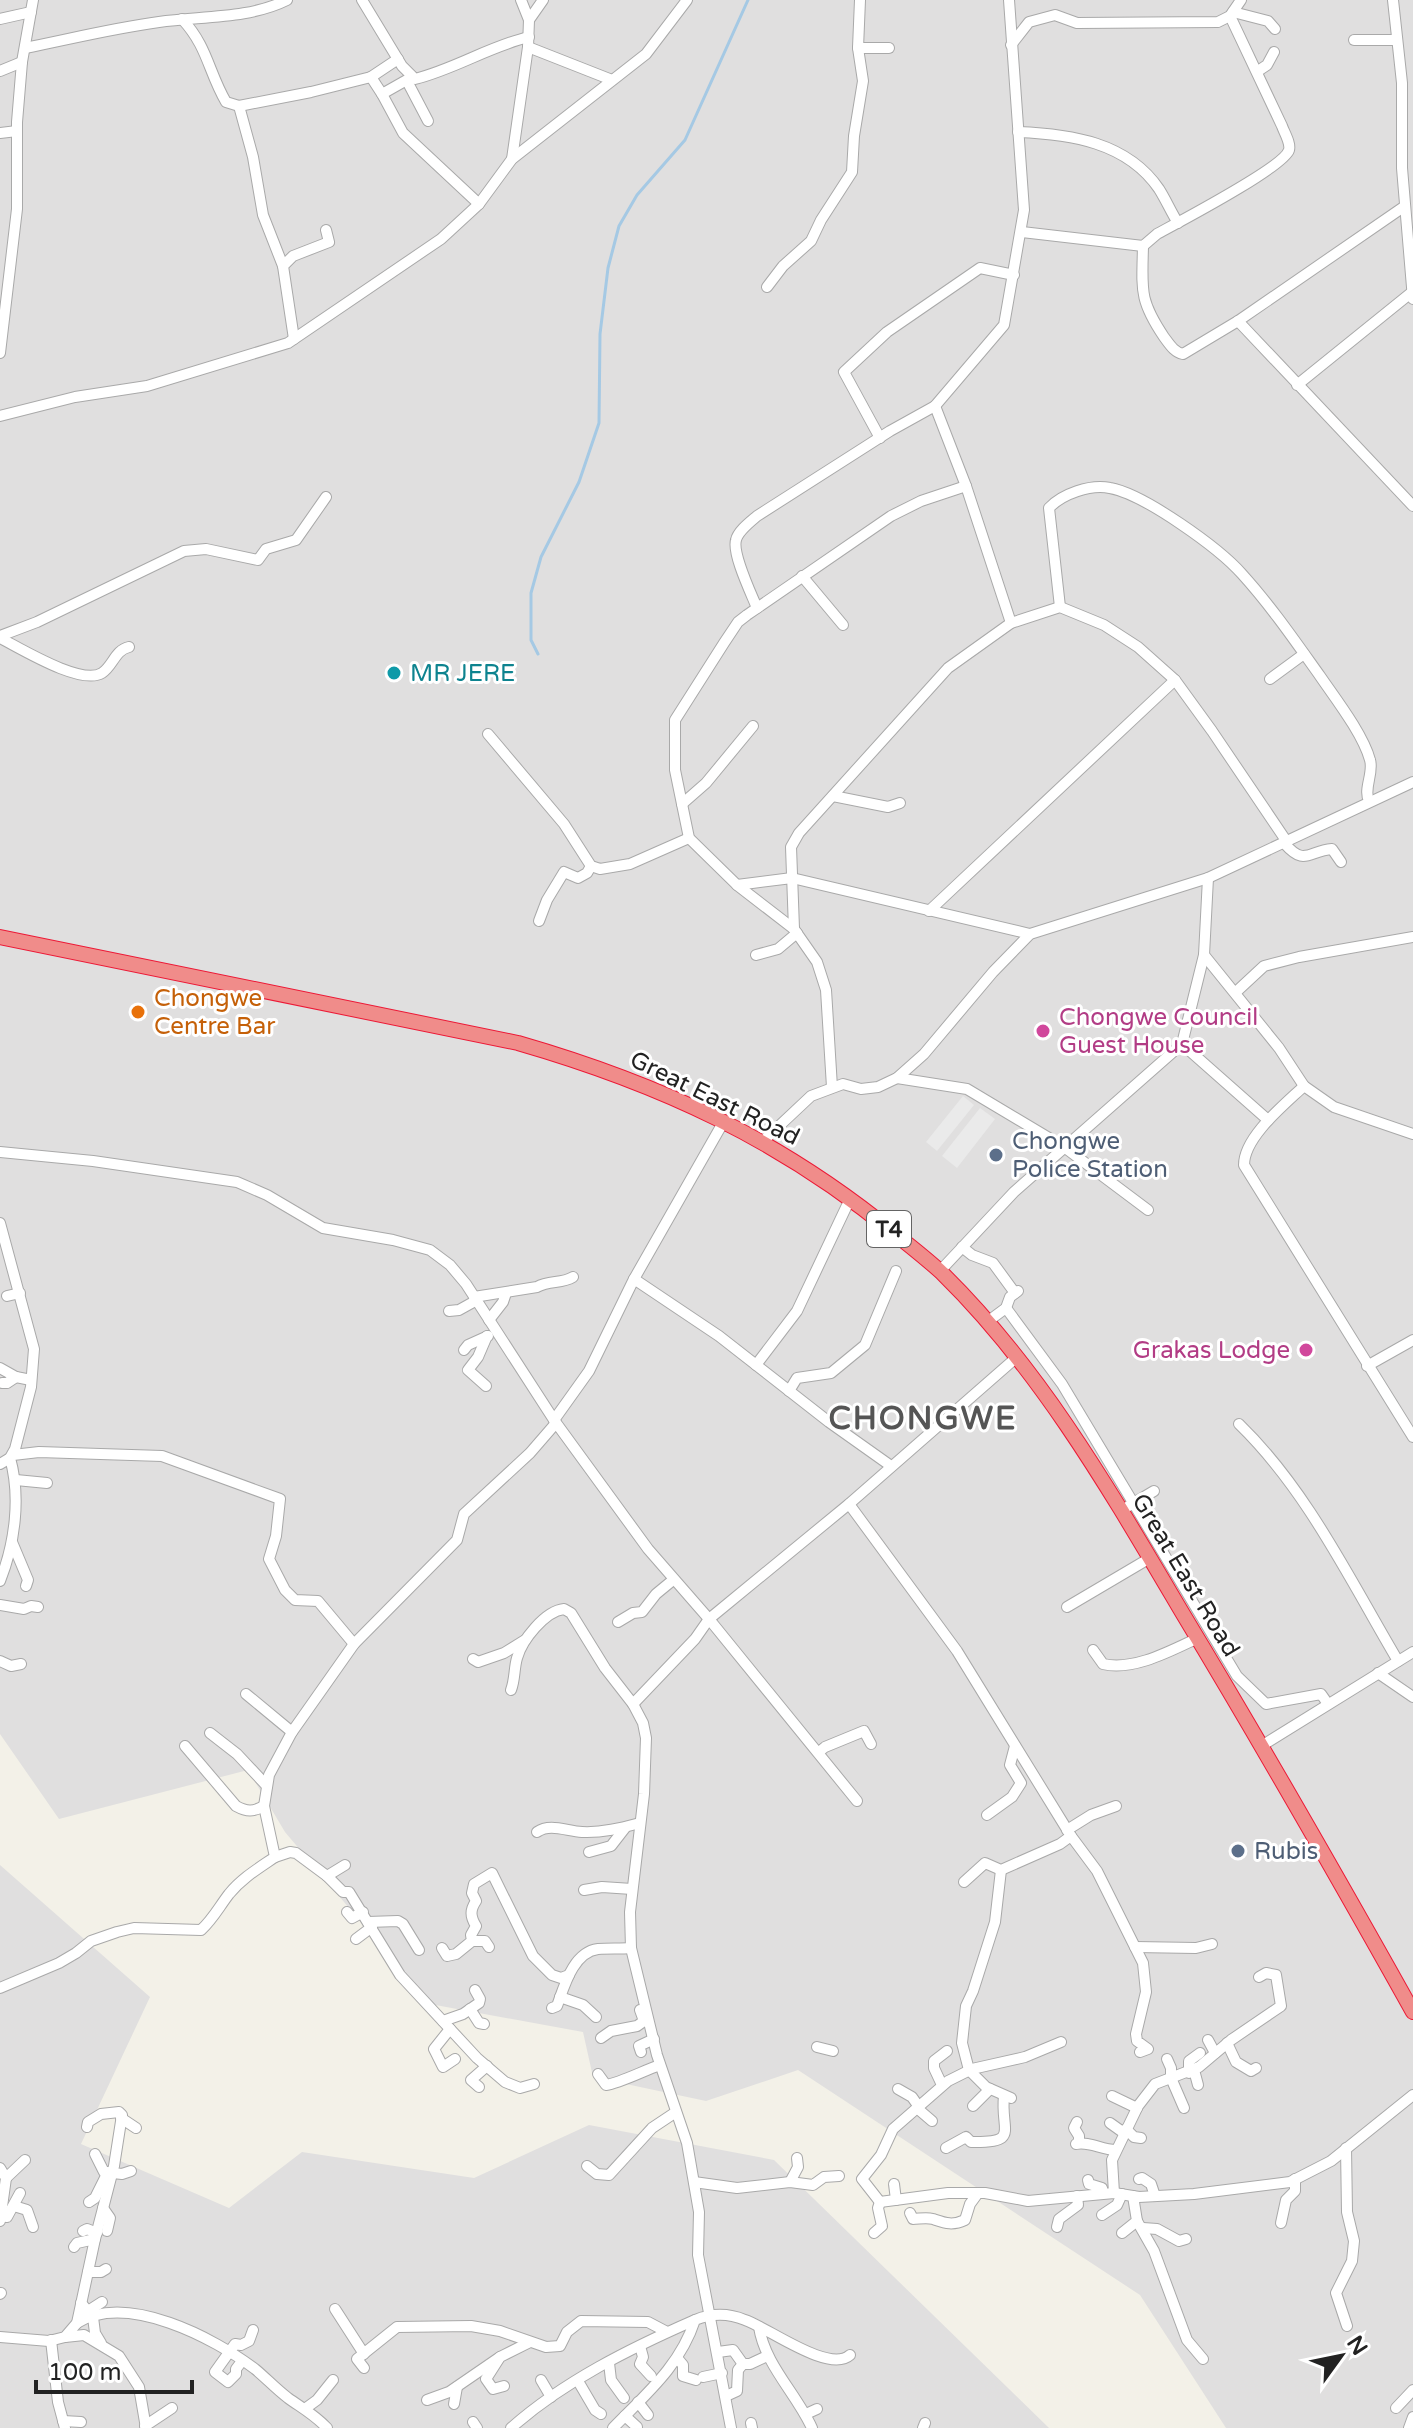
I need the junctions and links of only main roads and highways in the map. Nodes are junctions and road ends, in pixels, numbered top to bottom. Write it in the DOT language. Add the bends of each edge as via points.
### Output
graph roads {
  1 [pos="0,937"];
  2 [pos="1413,2012"];
  1 -- 2 [label="highway, Great East Road / T4" via="518,1043 626,1077 724,1121 803,1165 850,1199 940,1271 1054,1406 1263,1745"];
}
